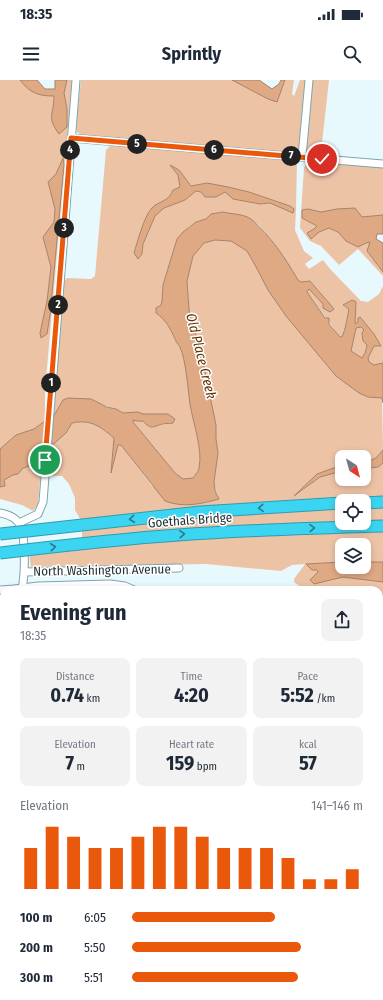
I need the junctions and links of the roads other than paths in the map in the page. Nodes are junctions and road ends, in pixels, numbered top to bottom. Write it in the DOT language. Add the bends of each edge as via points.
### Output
graph roads {
  1 [pos="76,80"];
  2 [pos="309,80"];
  3 [pos="71,138"];
  4 [pos="302,157"];
  5 [pos="383,164"];
  6 [pos="383,502"];
  7 [pos="335,503"];
  8 [pos="371,503"];
  9 [pos="0,513"];
  10 [pos="19,523"];
  11 [pos="383,526"];
  12 [pos="0,534"];
  13 [pos="0,553"];
  14 [pos="179,568"];
  15 [pos="25,572"];
  16 [pos="23,586"];
  17 [pos="38,586"];
  18 [pos="125,586"];
  1 -- 3 [label="street"];
  2 -- 4 [label="street"];
  3 -- 4 [label="street"];
  3 -- 10 [label="street" via="43,502 38,514"];
  4 -- 5 [label="street"];
  6 -- 8 [label="highway"];
  7 -- 12 [label="highway, Goethals Bridge, one-way, bridge" via="181,514"];
  9 -- 10 [label="street" via="12,517"];
  10 -- 15 [label="street" via="24,533"];
  13 -- 11 [label="highway, Goethals Bridge, one-way, bridge" via="189,534"];
  14 -- 15 [label="street, North Washington Avenue"];
  15 -- 16 [label="street"];
  17 -- 18 [label="street"];
}
